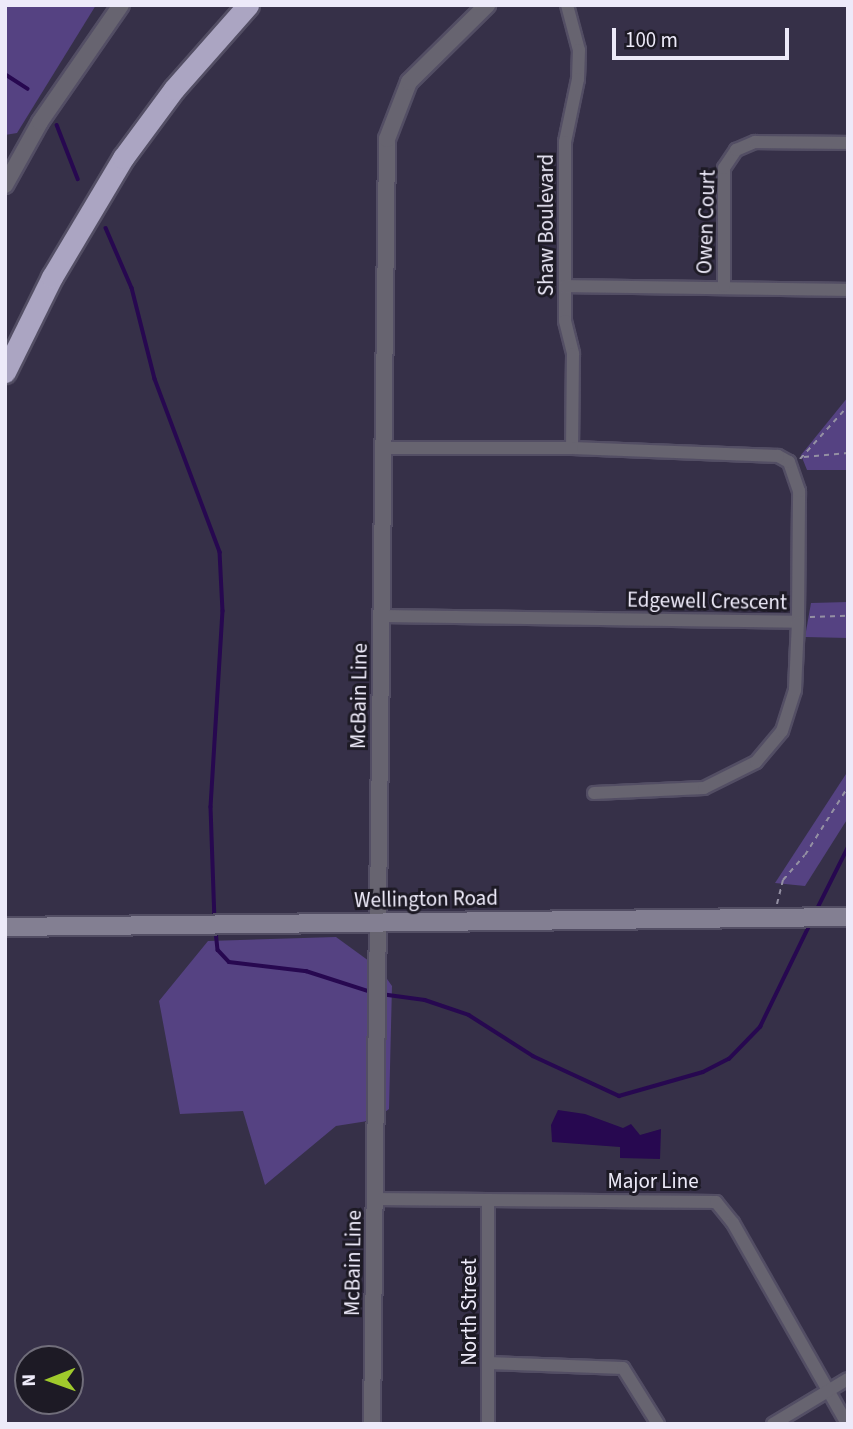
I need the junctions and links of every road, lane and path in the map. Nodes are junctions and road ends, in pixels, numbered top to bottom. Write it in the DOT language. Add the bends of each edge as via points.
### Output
graph roads {
  1 [pos="121,5"];
  2 [pos="248,5"];
  3 [pos="487,5"];
  4 [pos="567,5"];
  5 [pos="848,142"];
  6 [pos="5,185"];
  7 [pos="565,286"];
  8 [pos="724,286"];
  9 [pos="848,290"];
  10 [pos="5,372"];
  11 [pos="848,406"];
  12 [pos="384,448"];
  13 [pos="572,448"];
  14 [pos="848,453"];
  15 [pos="803,457"];
  16 [pos="792,467"];
  17 [pos="382,616"];
  18 [pos="848,616"];
  19 [pos="798,619"];
  20 [pos="848,787"];
  21 [pos="594,793"];
  22 [pos="848,917"];
  23 [pos="775,918"];
  24 [pos="376,923"];
  25 [pos="5,927"];
  26 [pos="374,1199"];
  27 [pos="488,1201"];
  28 [pos="488,1363"];
  29 [pos="848,1379"];
  30 [pos="828,1391"];
  31 [pos="372,1424"];
  32 [pos="488,1424"];
  33 [pos="658,1424"];
  34 [pos="773,1424"];
  35 [pos="847,1424"];
  1 -- 6 [label="street" via="40,122"];
  2 -- 10 [label="highway" via="181,81 123,158 52,276"];
  3 -- 12 [label="street, McBain Line" via="424,64 404,90 392,119 386,161"];
  4 -- 7 [label="street, Shaw Boulevard" via="579,50 565,142"];
  5 -- 8 [label="street, Owen Court" via="755,142 736,150 724,168"];
  7 -- 8 [label="street, Owen Court"];
  7 -- 13 [label="street, Shaw Boulevard" via="565,321 573,354"];
  8 -- 9 [label="street, Owen Court"];
  11 -- 15 [label="path"];
  12 -- 13 [label="street"];
  12 -- 17 [label="street, McBain Line"];
  13 -- 16 [label="street" via="764,453"];
  14 -- 15 [label="path"];
  15 -- 16 [label="path"];
  16 -- 19 [label="street, Edgewell Crescent" via="799,491"];
  17 -- 19 [label="street, Edgewell Crescent"];
  17 -- 24 [label="street, McBain Line"];
  18 -- 19 [label="path"];
  19 -- 21 [label="street" via="795,690 782,731 757,762 705,788"];
  20 -- 23 [label="path" via="805,855 783,880"];
  22 -- 23 [label="main road, Wellington Road"];
  23 -- 24 [label="main road, Wellington Road"];
  24 -- 25 [label="main road, Wellington Road"];
  24 -- 26 [label="street, McBain Line"];
  26 -- 27 [label="street, Major Line"];
  26 -- 31 [label="street, McBain Line"];
  27 -- 28 [label="street, North Street"];
  27 -- 30 [label="street, Major Line" via="716,1202 733,1223"];
  28 -- 32 [label="street, North Street"];
  28 -- 33 [label="street" via="622,1368"];
  29 -- 30 [label="street"];
  30 -- 34 [label="street"];
  30 -- 35 [label="street, Major Line"];
}
